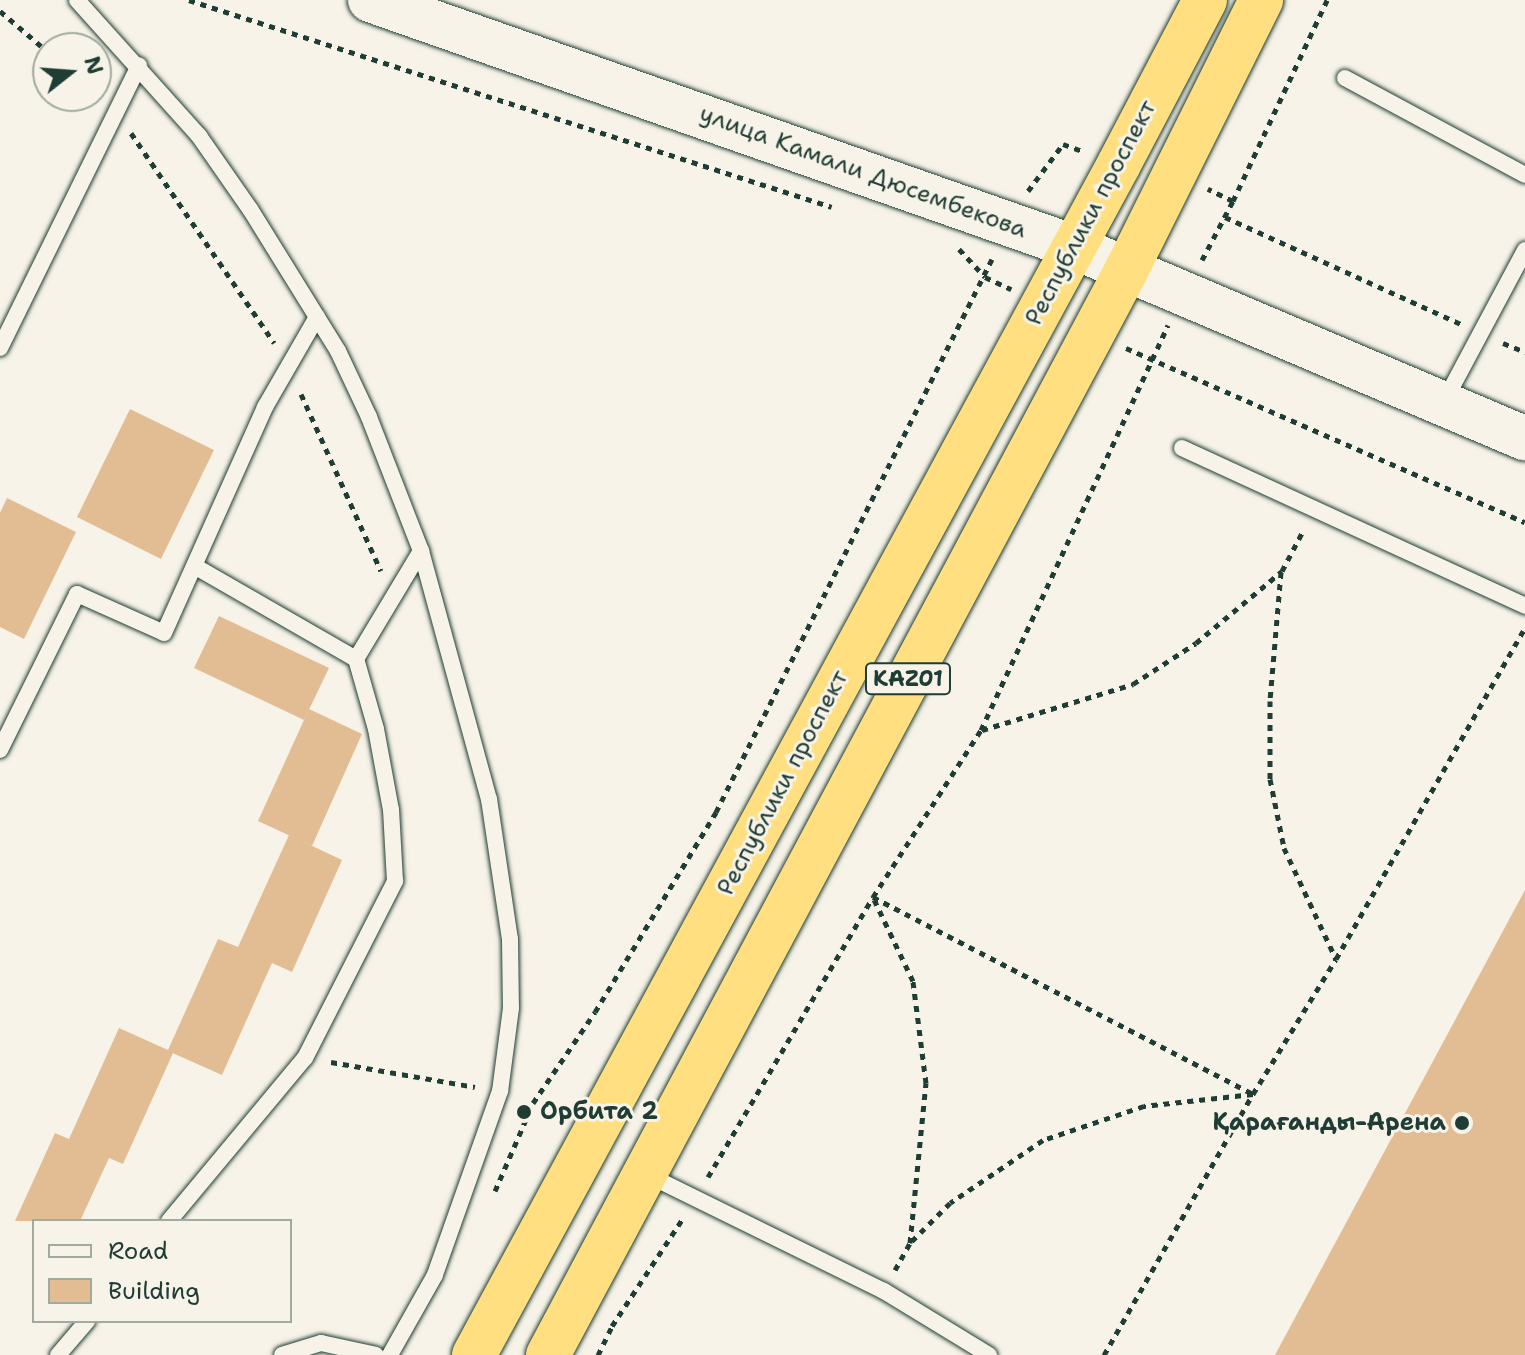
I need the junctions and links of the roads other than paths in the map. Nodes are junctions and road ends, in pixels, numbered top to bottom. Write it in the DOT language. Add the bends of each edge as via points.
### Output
graph roads {
  1 [pos="77,0"];
  2 [pos="370,0"];
  3 [pos="1205,0"];
  4 [pos="1261,0"];
  5 [pos="139,65"];
  6 [pos="1345,78"];
  7 [pos="1525,175"];
  8 [pos="1074,247"];
  9 [pos="1525,250"];
  10 [pos="1126,271"];
  11 [pos="317,317"];
  12 [pos="0,348"];
  13 [pos="1444,403"];
  14 [pos="1525,438"];
  15 [pos="1182,448"];
  16 [pos="421,551"];
  17 [pos="196,567"];
  18 [pos="1525,606"];
  19 [pos="356,659"];
  20 [pos="0,750"];
  21 [pos="645,1174"];
  22 [pos="171,1219"];
  23 [pos="85,1323"];
  24 [pos="58,1355"];
  25 [pos="282,1355"];
  26 [pos="376,1355"];
  27 [pos="390,1355"];
  28 [pos="474,1355"];
  29 [pos="548,1355"];
  30 [pos="989,1355"];
  1 -- 5 [label="lane"];
  2 -- 8 [label="main road, улица Камали Дюсембекова"];
  3 -- 8 [label="highway, Республики проспект / KАZ01"];
  4 -- 10 [label="highway, KАZ01"];
  5 -- 11 [label="lane" via="199,136"];
  5 -- 12 [label="lane"];
  6 -- 7 [label="lane"];
  8 -- 10 [label="main road, улица Камали Дюсембекова"];
  8 -- 28 [label="highway, Республики проспект / KАZ01"];
  9 -- 13 [label="lane"];
  10 -- 13 [label="main road, улица Камали Дюсембекова"];
  10 -- 21 [label="highway, KАZ01"];
  11 -- 16 [label="lane" via="369,417"];
  11 -- 17 [label="lane" via="265,407"];
  13 -- 14 [label="main road, улица Камали Дюсембекова"];
  15 -- 18 [label="lane"];
  16 -- 19 [label="lane"];
  16 -- 27 [label="lane" via="489,799 508,923 511,1008 500,1091 435,1275"];
  17 -- 19 [label="lane"];
  17 -- 20 [label="lane" via="164,633 77,594"];
  19 -- 22 [label="lane" via="391,810 395,881 305,1058"];
  21 -- 29 [label="highway, KАZ01"];
  21 -- 30 [label="lane" via="884,1291"];
  23 -- 24 [label="lane"];
  25 -- 26 [label="lane" via="321,1343"];
}
